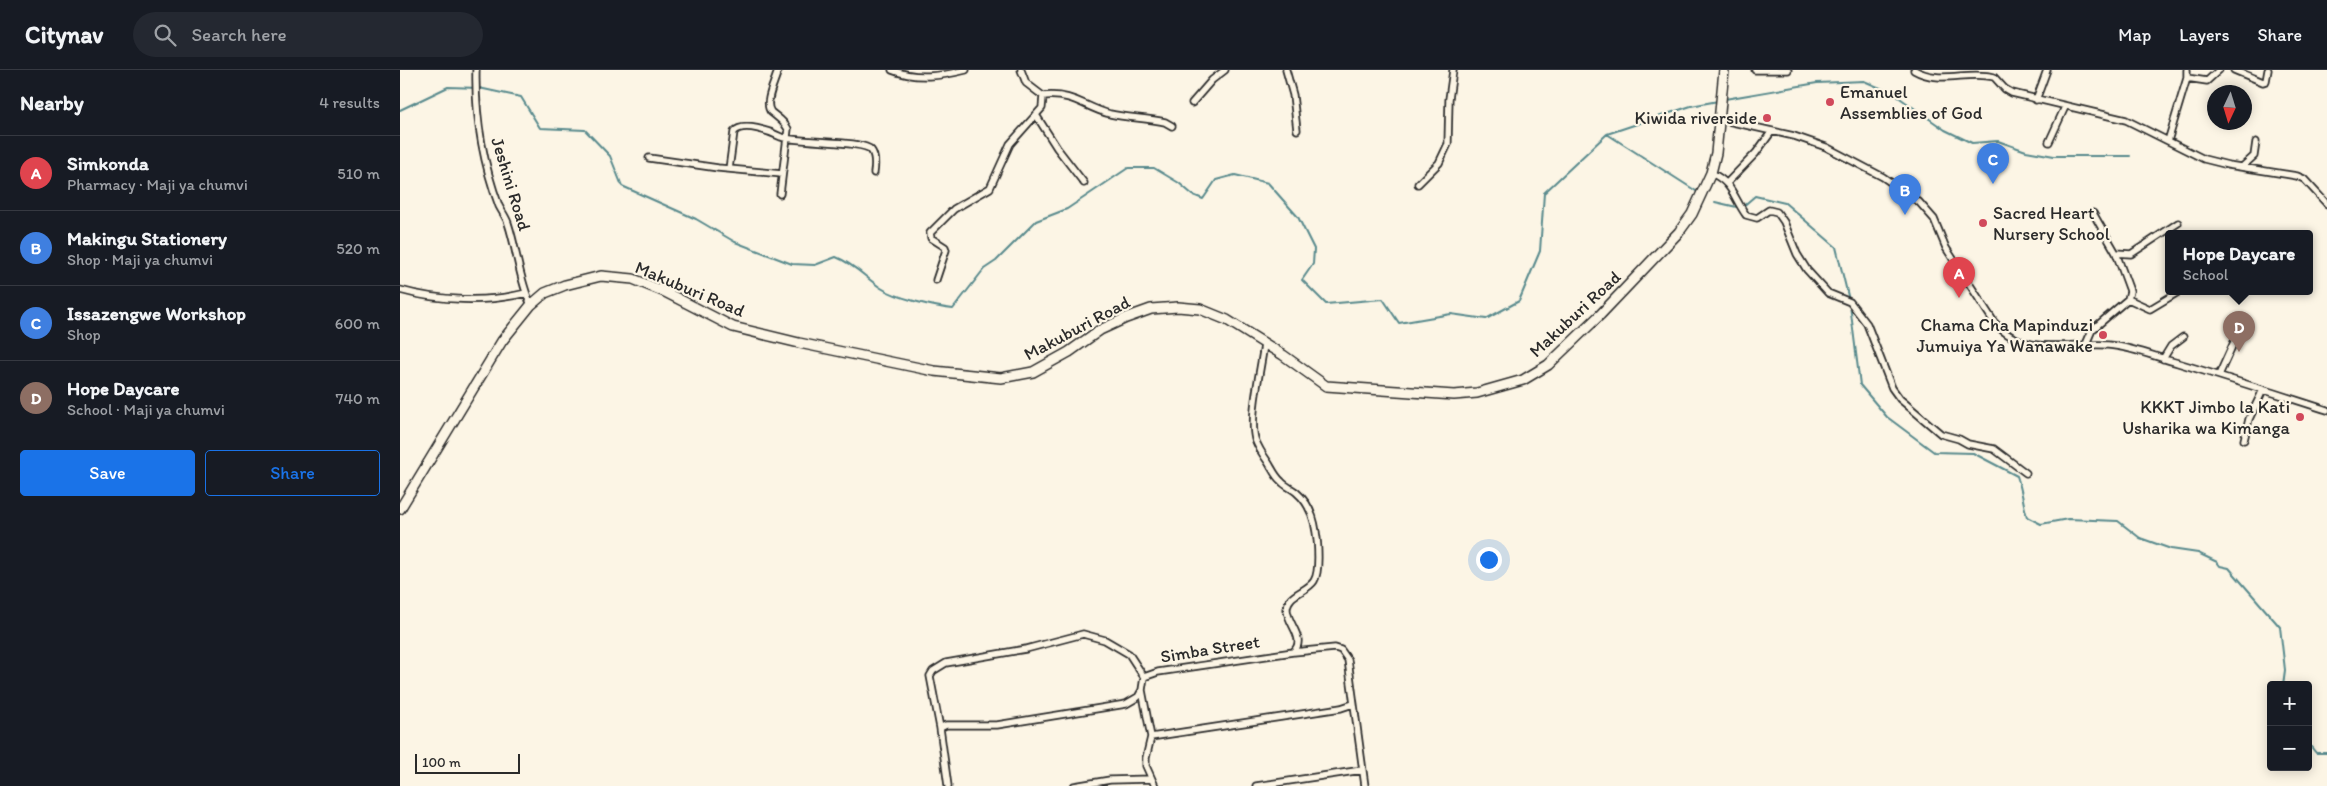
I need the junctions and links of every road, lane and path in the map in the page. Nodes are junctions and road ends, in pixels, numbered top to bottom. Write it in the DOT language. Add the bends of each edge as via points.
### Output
graph roads {
  1 [pos="476,70"];
  2 [pos="778,70"];
  3 [pos="892,70"];
  4 [pos="966,70"];
  5 [pos="1021,70"];
  6 [pos="1225,70"];
  7 [pos="1286,70"];
  8 [pos="1453,70"];
  9 [pos="1724,70"];
  10 [pos="1755,70"];
  11 [pos="1788,70"];
  12 [pos="1914,70"];
  13 [pos="2047,70"];
  14 [pos="2187,70"];
  15 [pos="2219,70"];
  16 [pos="2234,70"];
  17 [pos="2268,70"];
  18 [pos="2187,78"];
  19 [pos="1043,96"];
  20 [pos="2036,100"];
  21 [pos="1192,103"];
  22 [pos="2065,107"];
  23 [pos="1036,115"];
  24 [pos="1720,119"];
  25 [pos="1172,126"];
  26 [pos="1297,130"];
  27 [pos="1772,131"];
  28 [pos="788,139"];
  29 [pos="2049,142"];
  30 [pos="2168,142"];
  31 [pos="2256,142"];
  32 [pos="648,158"];
  33 [pos="2242,167"];
  34 [pos="729,169"];
  35 [pos="1711,172"];
  36 [pos="874,173"];
  37 [pos="782,174"];
  38 [pos="1084,183"];
  39 [pos="1727,183"];
  40 [pos="1418,184"];
  41 [pos="780,194"];
  42 [pos="2327,204"];
  43 [pos="2093,213"];
  44 [pos="2178,223"];
  45 [pos="2167,230"];
  46 [pos="2165,232"];
  47 [pos="2116,253"];
  48 [pos="936,280"];
  49 [pos="400,290"];
  50 [pos="526,293"];
  51 [pos="2173,295"];
  52 [pos="2128,299"];
  53 [pos="531,305"];
  54 [pos="2244,320"];
  55 [pos="2184,337"];
  56 [pos="1264,344"];
  57 [pos="2086,344"];
  58 [pos="2163,359"];
  59 [pos="2219,375"];
  60 [pos="2263,390"];
  61 [pos="2327,410"];
  62 [pos="2244,440"];
  63 [pos="2026,473"];
  64 [pos="400,509"];
  65 [pos="1293,652"];
  66 [pos="1144,677"];
  67 [pos="1142,690"];
  68 [pos="1353,704"];
  69 [pos="940,728"];
  70 [pos="1151,737"];
  71 [pos="1362,770"];
  72 [pos="1151,779"];
  73 [pos="948,786"];
  74 [pos="1074,786"];
  75 [pos="1155,786"];
  76 [pos="1256,786"];
  77 [pos="1365,786"];
  1 -- 50 [label="street, Jeshini Road" via="479,123 488,171 508,222"];
  2 -- 28 [label="street" via="769,108 786,125"];
  3 -- 4 [label="street" via="923,76"];
  5 -- 19 [label="street" via="1026,83"];
  6 -- 21 [label="street"];
  7 -- 26 [label="street"];
  8 -- 40 [label="street" via="1448,144 1439,163"];
  9 -- 24 [label="street, Makuburi Road"];
  10 -- 11 [label="street"];
  12 -- 20 [label="street" via="1926,76 1939,77 1988,75 2008,91"];
  13 -- 20 [label="street"];
  14 -- 18 [label="street"];
  15 -- 18 [label="street" via="2207,81"];
  16 -- 17 [label="street" via="2263,82"];
  18 -- 30 [label="street"];
  19 -- 23 [label="street" via="1042,108"];
  19 -- 25 [label="street" via="1072,98 1108,114 1165,122"];
  20 -- 22 [label="street"];
  22 -- 29 [label="street"];
  22 -- 30 [label="street" via="2126,120"];
  23 -- 38 [label="street"];
  23 -- 48 [label="street" via="1010,144 990,188 954,209 930,234 946,250"];
  24 -- 27 [label="street"];
  24 -- 35 [label="street, Makuburi Road"];
  27 -- 39 [label="street"];
  27 -- 57 [label="street" via="1826,146 1883,177 1924,206 1934,218 1946,248 2002,332 2016,341 2036,345"];
  28 -- 34 [label="street" via="767,131 738,128 734,132"];
  28 -- 36 [label="street" via="866,147 874,155"];
  28 -- 37 [label="street"];
  30 -- 33 [label="street" via="2204,158"];
  31 -- 33 [label="street" via="2254,156"];
  32 -- 34 [label="street"];
  33 -- 42 [label="street" via="2301,178"];
  34 -- 37 [label="street"];
  35 -- 39 [label="street"];
  35 -- 56 [label="street, Makuburi Road" via="1700,200 1679,232 1548,365 1523,380 1477,393 1454,395 1326,386"];
  37 -- 41 [label="street"];
  39 -- 63 [label="street" via="1746,215 1757,218 1769,210 1777,212 1807,270 1828,293 1850,302 1869,329 1892,388 1900,399 1946,437 1994,449"];
  43 -- 47 [label="street"];
  44 -- 45 [label="street"];
  46 -- 47 [label="street" via="2131,254"];
  47 -- 52 [label="street" via="2130,291"];
  49 -- 50 [label="street" via="430,297 490,299"];
  50 -- 53 [label="street, Jeshini Road"];
  51 -- 52 [label="street" via="2150,309"];
  52 -- 57 [label="street" via="2092,330"];
  53 -- 56 [label="street, Makuburi Road" via="545,293 565,285 600,276 618,276 665,292 733,327 934,371 1001,378 1033,372 1100,330 1152,308 1178,306 1200,309 1227,320"];
  53 -- 64 [label="street, Makuburi Road" via="502,342"];
  54 -- 59 [label="street"];
  55 -- 58 [label="street" via="2171,346"];
  56 -- 65 [label="street" via="1254,429 1257,443 1281,482 1298,493 1310,508 1316,532 1314,582 1292,597 1288,604 1287,611 1299,640"];
  57 -- 58 [label="street" via="2122,347"];
  58 -- 59 [label="street"];
  59 -- 60 [label="street"];
  60 -- 61 [label="street"];
  60 -- 62 [label="street"];
  65 -- 66 [label="street, Simba Street" via="1158,672"];
  65 -- 68 [label="street, Simba Street" via="1341,650 1348,660"];
  66 -- 67 [label="street, Simba Street"];
  66 -- 69 [label="street" via="1129,654 1105,640 1083,634 1026,650 946,662 930,676"];
  67 -- 69 [label="street" via="1126,704 997,725 951,724"];
  67 -- 70 [label="street, Simba Street"];
  68 -- 70 [label="street"];
  68 -- 71 [label="street"];
  69 -- 73 [label="street"];
  70 -- 72 [label="street, Simba Street" via="1146,758"];
  71 -- 76 [label="street"];
  71 -- 77 [label="street"];
  72 -- 74 [label="street" via="1110,780"];
  72 -- 75 [label="street, Simba Street"];
}
